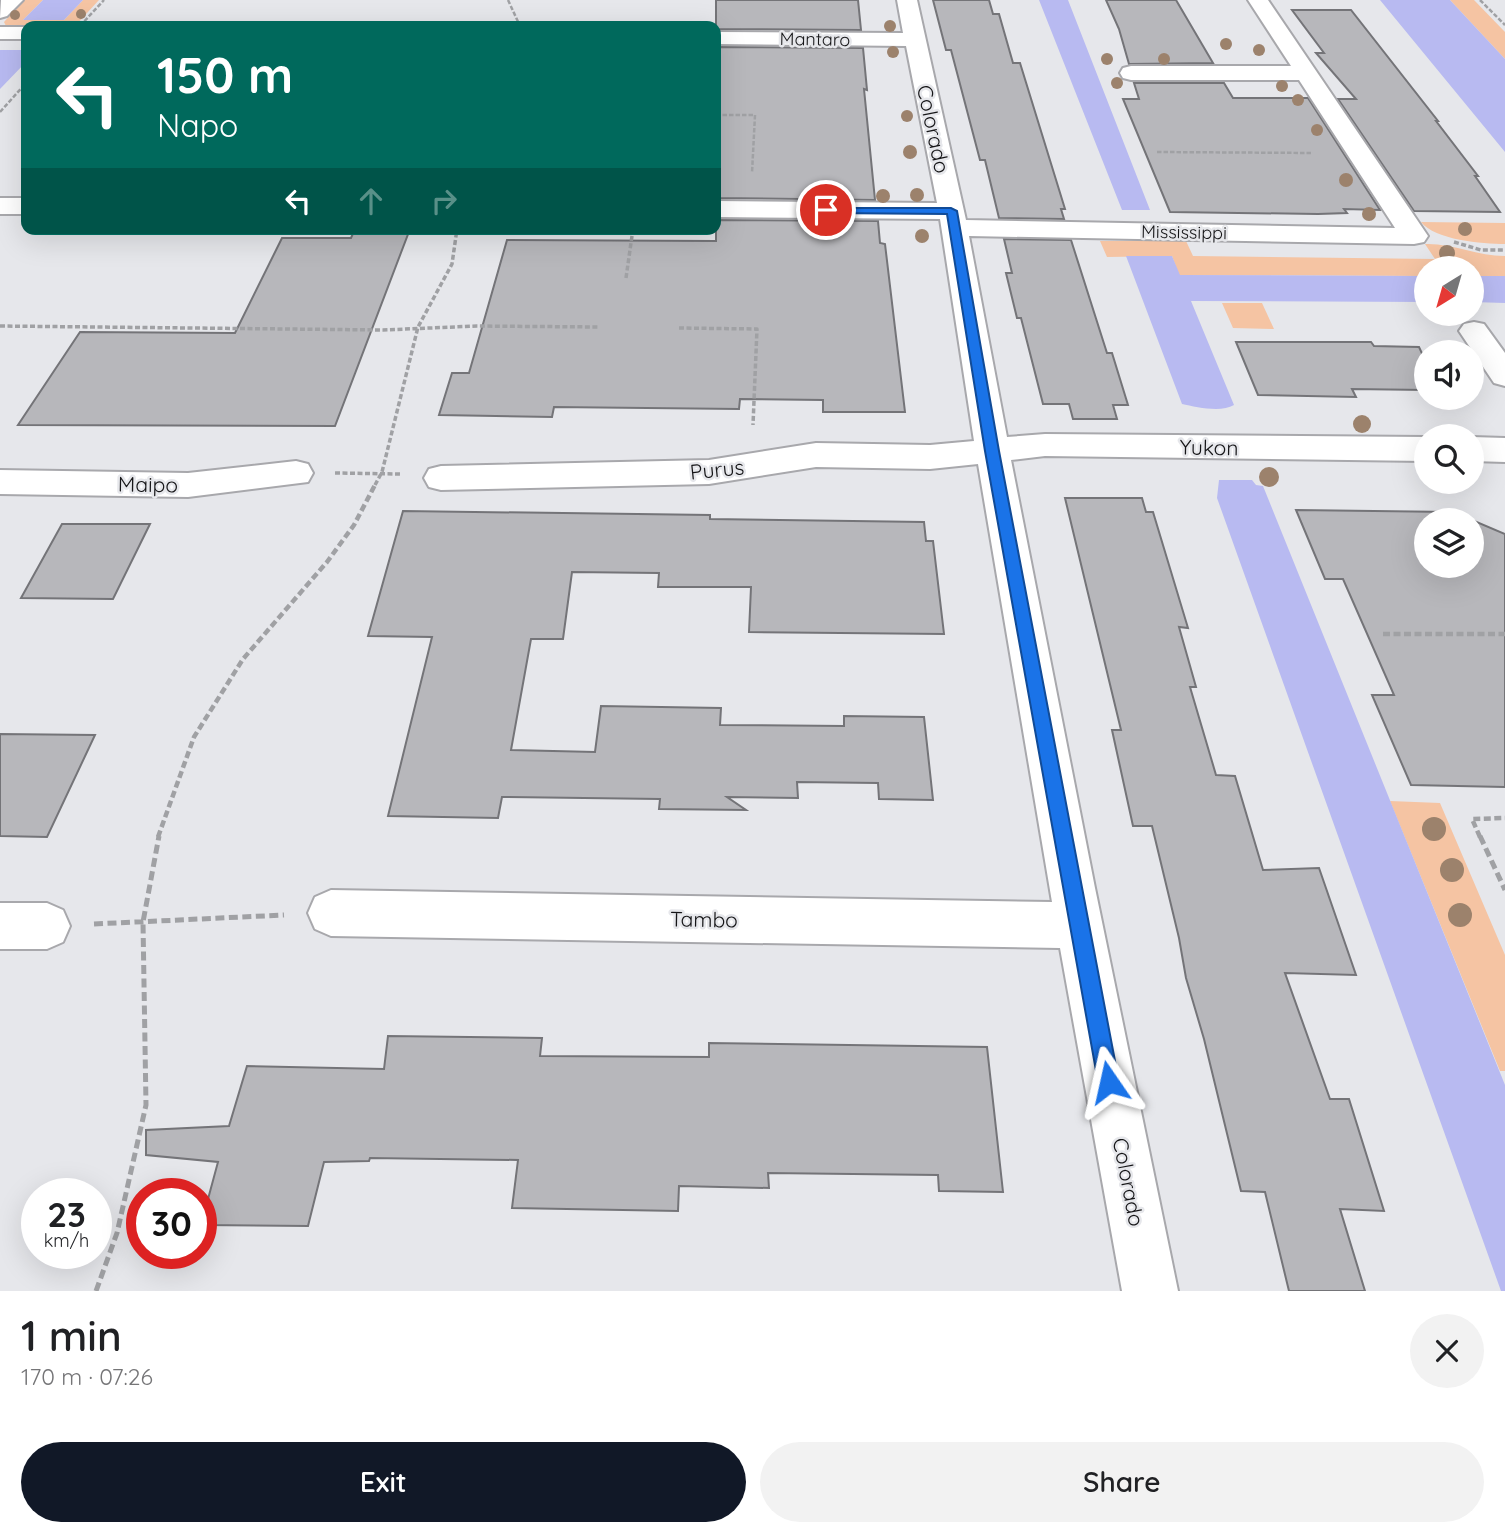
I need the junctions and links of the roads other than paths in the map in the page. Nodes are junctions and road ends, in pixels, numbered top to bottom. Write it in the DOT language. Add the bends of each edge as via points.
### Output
graph roads {
  1 [pos="907,0"];
  2 [pos="1258,0"];
  3 [pos="0,33"];
  4 [pos="21,33"];
  5 [pos="721,38"];
  6 [pos="914,40"];
  7 [pos="1306,72"];
  8 [pos="1131,73"];
  9 [pos="0,206"];
  10 [pos="21,206"];
  11 [pos="721,209"];
  12 [pos="953,220"];
  13 [pos="1474,331"];
  14 [pos="1505,376"];
  15 [pos="1414,449"];
  16 [pos="1484,449"];
  17 [pos="1505,450"];
  18 [pos="992,451"];
  19 [pos="296,473"];
  20 [pos="441,478"];
  21 [pos="0,482"];
  22 [pos="331,913"];
  23 [pos="1078,925"];
  24 [pos="0,926"];
  25 [pos="47,926"];
  26 [pos="1150,1291"];
  1 -- 6 [label="street, Colorado"];
  2 -- 7 [label="street"];
  3 -- 4 [label="street"];
  5 -- 6 [label="street, Mantaro"];
  6 -- 12 [label="street, Colorado"];
  7 -- 8 [label="street"];
  7 -- 12 [label="street, Mississippi" via="1414,236"];
  9 -- 10 [label="street"];
  11 -- 12 [label="street, Mississippi"];
  12 -- 18 [label="street, Colorado"];
  13 -- 14 [label="street"];
  15 -- 18 [label="street, Yukon" via="1045,445"];
  16 -- 17 [label="street"];
  18 -- 20 [label="street, Purus" via="930,457 817,455 709,472"];
  18 -- 23 [label="street, Colorado"];
  19 -- 21 [label="street, Maipo" via="188,485"];
  22 -- 23 [label="street, Tambo"];
  23 -- 26 [label="street, Colorado"];
  24 -- 25 [label="street"];
}
